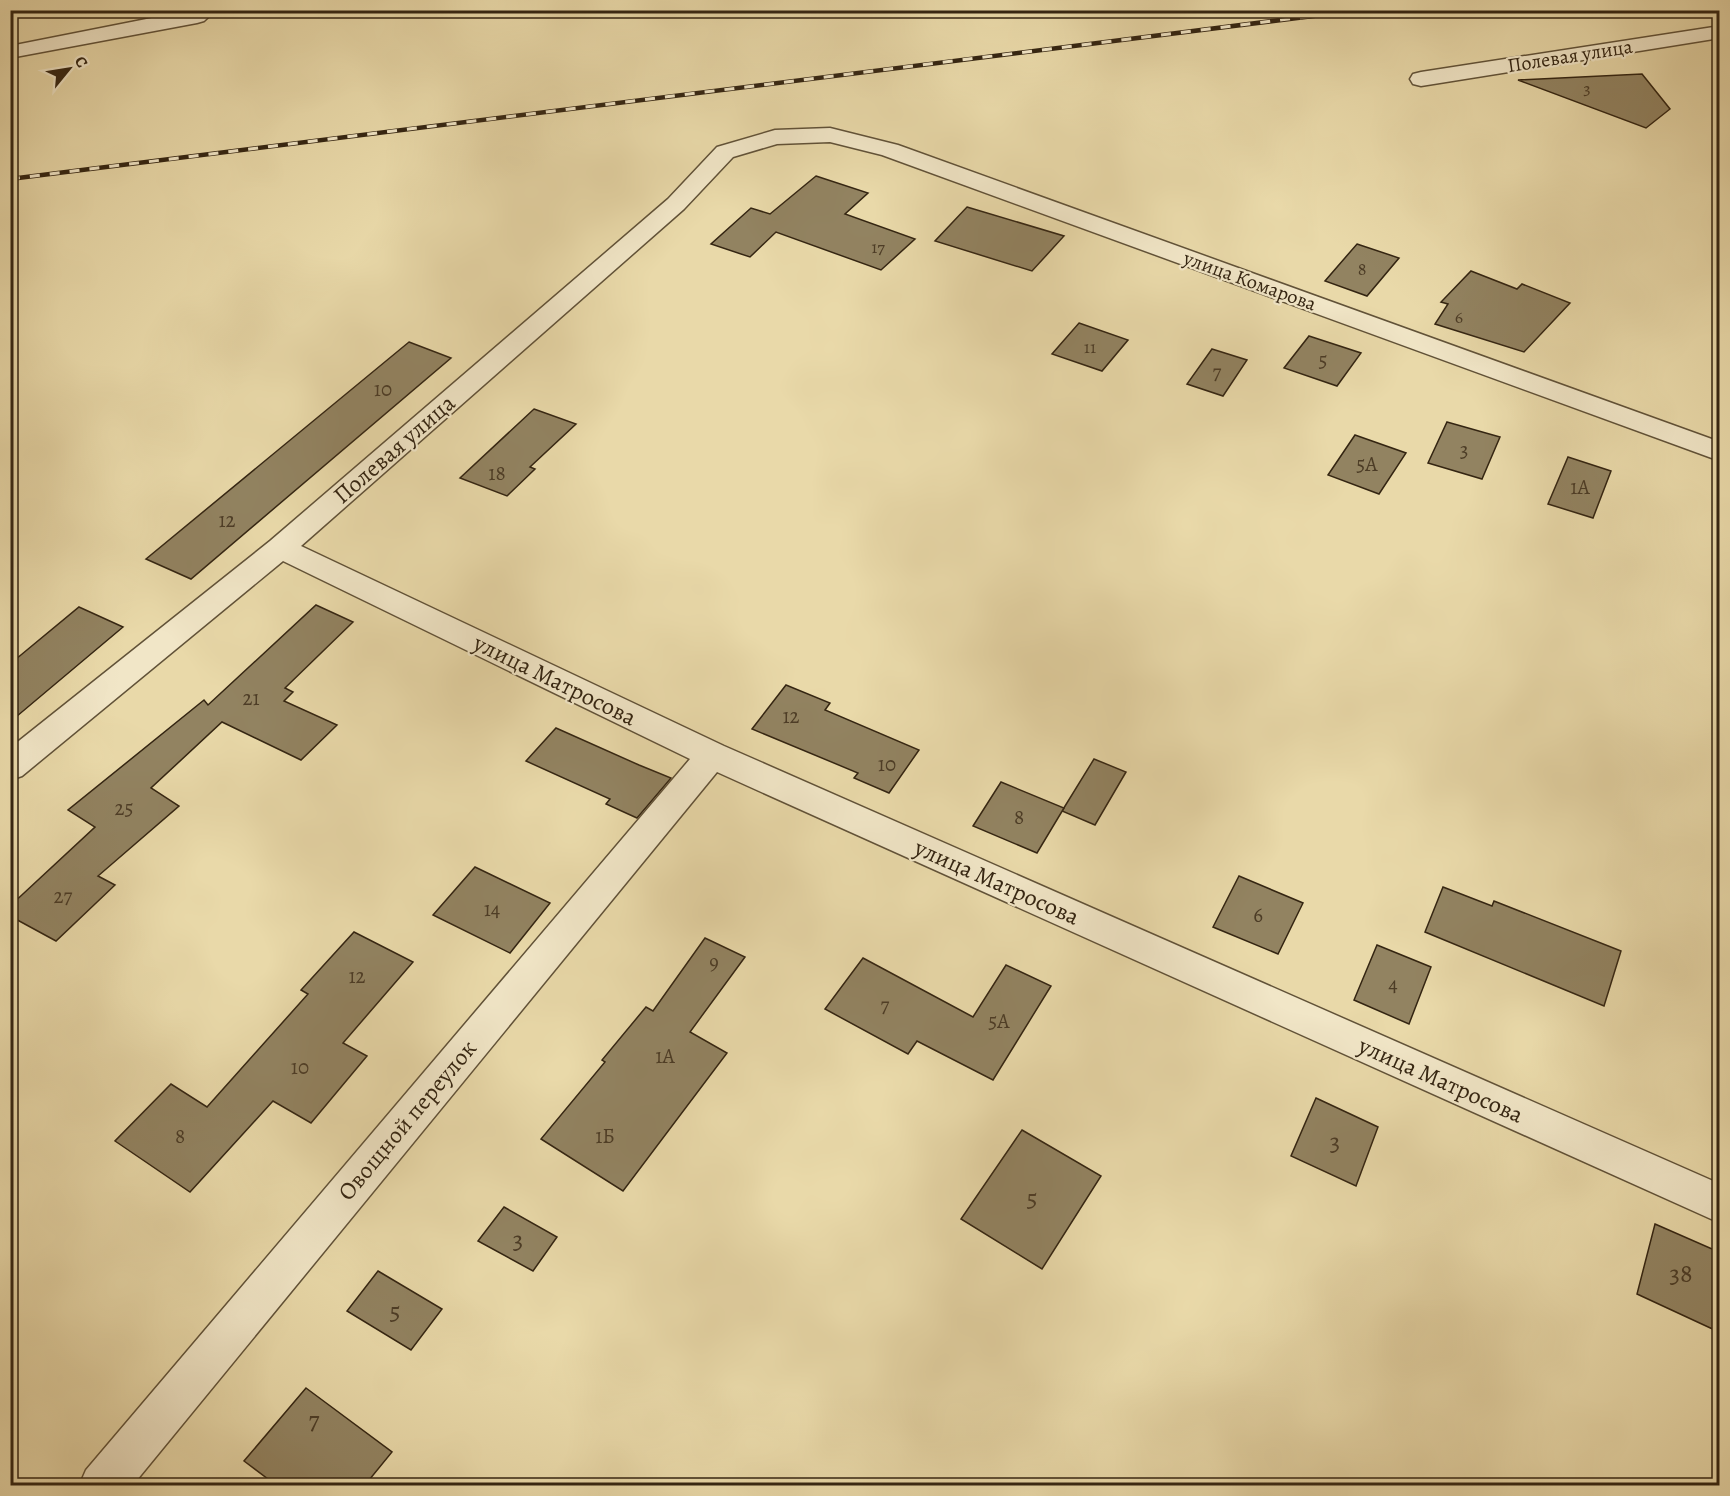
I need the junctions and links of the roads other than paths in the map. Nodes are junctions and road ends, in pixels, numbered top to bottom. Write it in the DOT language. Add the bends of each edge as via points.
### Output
graph roads {
  1 [pos="206,10"];
  2 [pos="1719,32"];
  3 [pos="10,52"];
  4 [pos="1420,79"];
  5 [pos="775,137"];
  6 [pos="1719,452"];
  7 [pos="280,548"];
  8 [pos="712,755"];
  9 [pos="10,767"];
  10 [pos="1719,1204"];
  11 [pos="102,1485"];
  1 -- 3 [label="street" via="197,17"];
  2 -- 4 [label="street, Полевая улица"];
  5 -- 6 [label="street, улица Комарова" via="830,135 890,150"];
  5 -- 7 [label="street, Полевая улица" via="725,152 676,204"];
  7 -- 8 [label="street, улица Матросова"];
  7 -- 9 [label="street, Полевая улица"];
  8 -- 10 [label="street, улица Матросова"];
  8 -- 11 [label="street, Овощной переулок"];
}
